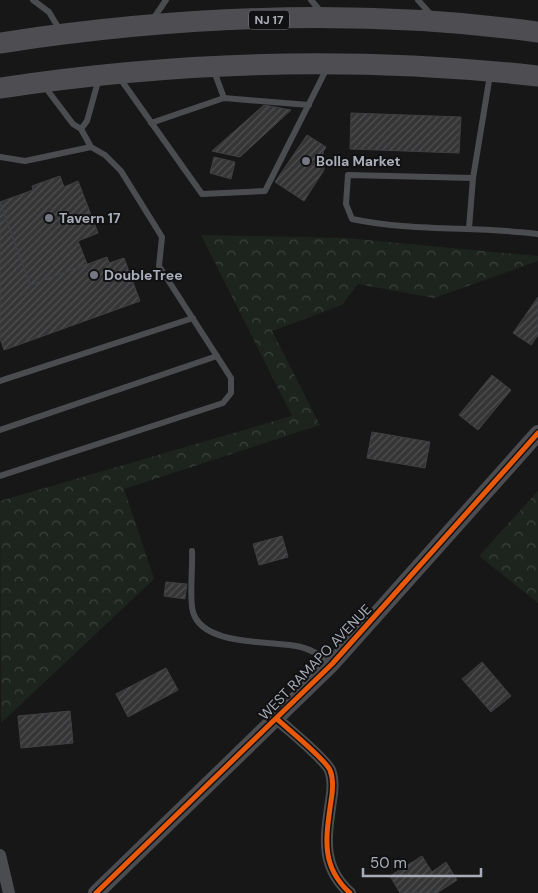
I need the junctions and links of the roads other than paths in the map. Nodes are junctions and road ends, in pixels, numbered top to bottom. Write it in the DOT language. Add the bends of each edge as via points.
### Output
graph roads {
  1 [pos="33,0"];
  2 [pos="166,0"];
  3 [pos="311,0"];
  4 [pos="418,0"];
  5 [pos="328,19"];
  6 [pos="439,23"];
  7 [pos="148,27"];
  8 [pos="538,32"];
  9 [pos="63,35"];
  10 [pos="0,43"];
  11 [pos="329,64"];
  12 [pos="213,67"];
  13 [pos="490,71"];
  14 [pos="108,74"];
  15 [pos="538,76"];
  16 [pos="41,82"];
  17 [pos="0,88"];
  18 [pos="224,98"];
  19 [pos="308,105"];
  20 [pos="151,123"];
  21 [pos="81,129"];
  22 [pos="90,147"];
  23 [pos="0,157"];
  24 [pos="473,178"];
  25 [pos="469,228"];
  26 [pos="538,234"];
  27 [pos="193,318"];
  28 [pos="217,356"];
  29 [pos="0,381"];
  30 [pos="0,430"];
  31 [pos="538,433"];
  32 [pos="0,476"];
  33 [pos="192,551"];
  34 [pos="332,664"];
  35 [pos="277,719"];
  36 [pos="0,855"];
  37 [pos="8,893"];
  38 [pos="96,893"];
  39 [pos="350,893"];
  1 -- 9 [label="lane" via="50,12"];
  2 -- 7 [label="lane"];
  3 -- 5 [label="lane"];
  4 -- 6 [label="lane"];
  5 -- 6 [label="highway, NJ 17"];
  5 -- 7 [label="highway, NJ 17"];
  6 -- 8 [label="highway, NJ 17"];
  7 -- 9 [label="highway, NJ 17"];
  9 -- 10 [label="highway, NJ 17"];
  11 -- 12 [label="highway"];
  11 -- 13 [label="highway"];
  11 -- 19 [label="lane"];
  12 -- 14 [label="highway"];
  12 -- 18 [label="lane"];
  13 -- 15 [label="highway"];
  13 -- 24 [label="lane"];
  14 -- 16 [label="highway"];
  14 -- 20 [label="lane"];
  14 -- 21 [label="lane"];
  16 -- 17 [label="highway"];
  16 -- 21 [label="lane" via="73,124"];
  18 -- 19 [label="lane"];
  18 -- 20 [label="lane"];
  19 -- 20 [label="lane" via="265,191 202,194"];
  21 -- 22 [label="lane"];
  22 -- 23 [label="lane" via="25,160"];
  22 -- 27 [label="lane" via="105,155 121,171 162,237 159,266"];
  24 -- 25 [label="lane"];
  24 -- 25 [label="lane" via="348,175 346,204 352,219 380,225"];
  25 -- 26 [label="lane"];
  27 -- 28 [label="lane"];
  27 -- 29 [label="lane"];
  28 -- 30 [label="lane"];
  28 -- 32 [label="lane" via="231,378 231,393 223,403"];
  31 -- 34 [label="street, WEST RAMAPO AVENUE"];
  33 -- 34 [label="lane" via="193,611 200,625 220,636 301,647 320,654"];
  34 -- 35 [label="street, WEST RAMAPO AVENUE"];
  35 -- 38 [label="street, WEST RAMAPO AVENUE"];
  35 -- 39 [label="street" via="329,768 333,786 327,835 328,859 332,873"];
  36 -- 37 [label="street"];
}
